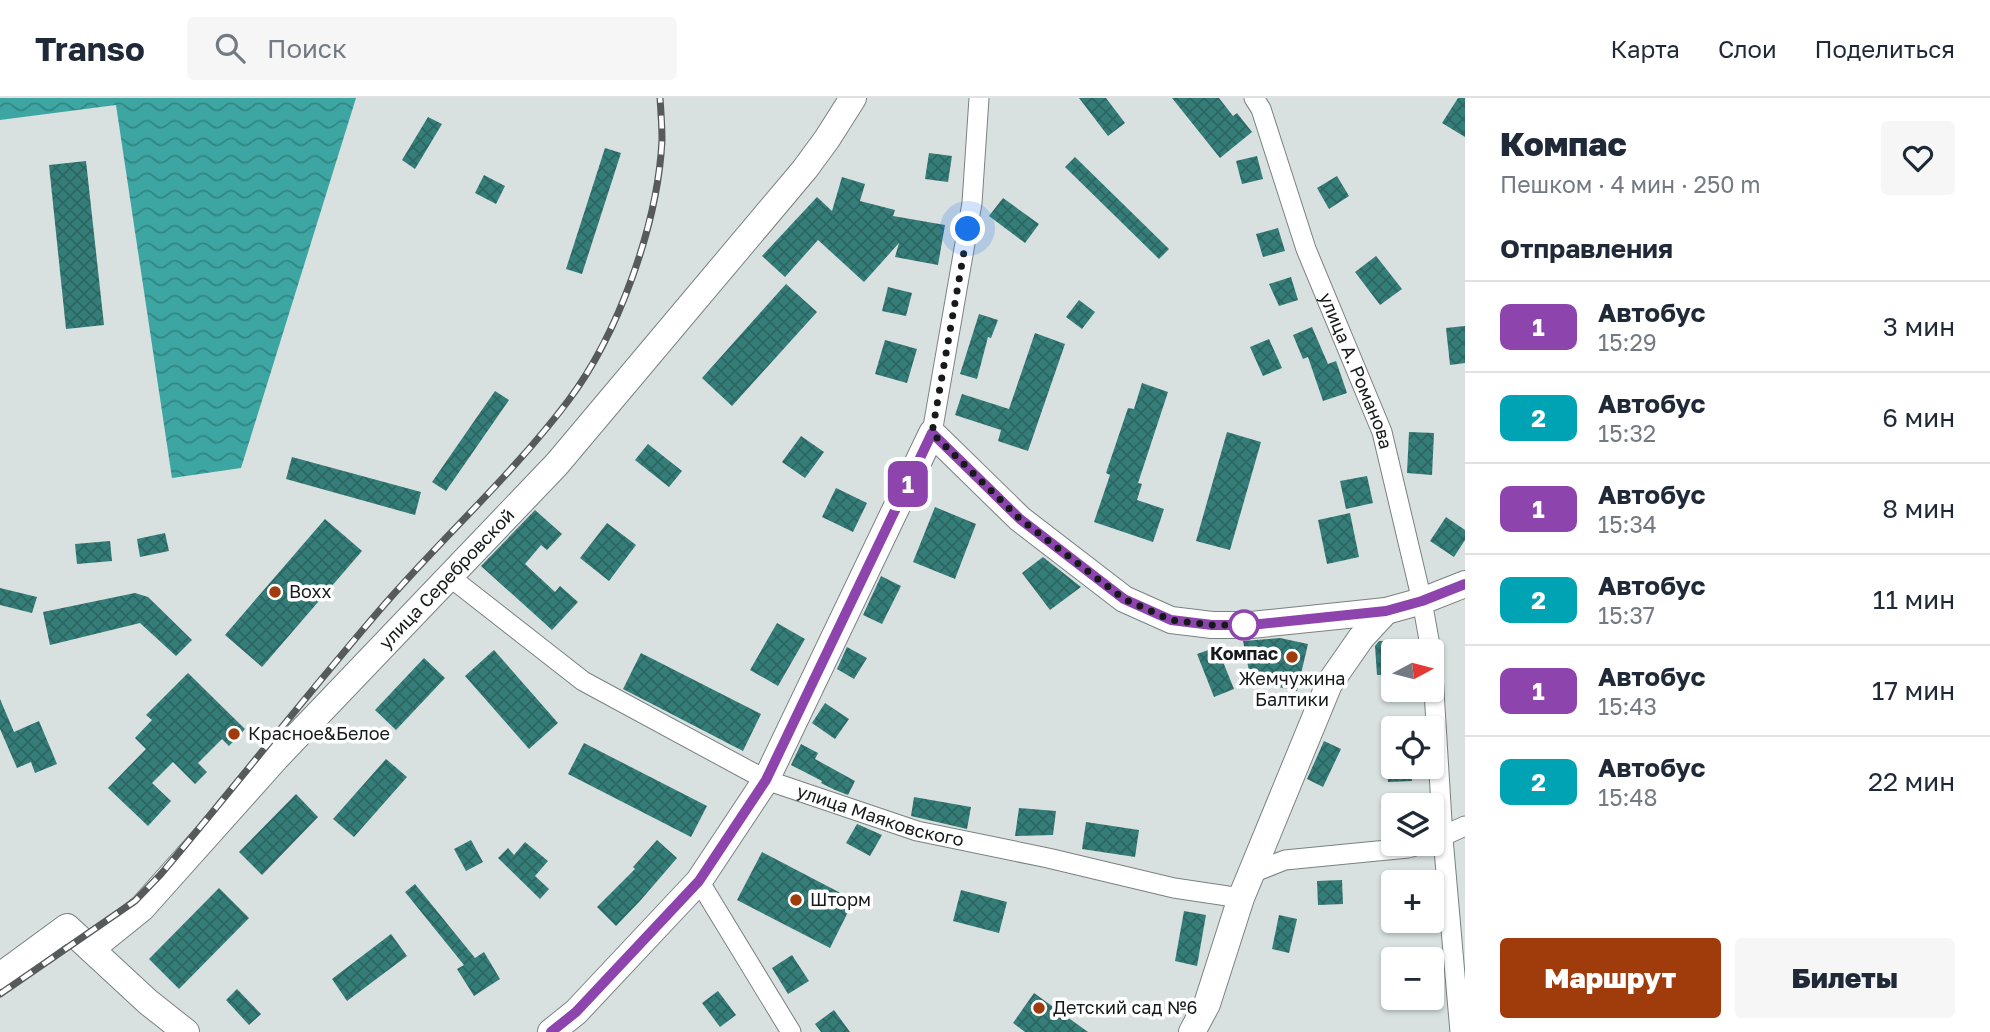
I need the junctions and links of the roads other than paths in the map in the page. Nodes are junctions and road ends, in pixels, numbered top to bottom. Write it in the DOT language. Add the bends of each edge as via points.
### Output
graph roads {
  1 [pos="853,98"];
  2 [pos="979,98"];
  3 [pos="1254,98"];
  4 [pos="932,433"];
  5 [pos="450,577"];
  6 [pos="1465,584"];
  7 [pos="1422,601"];
  8 [pos="1386,611"];
  9 [pos="1429,639"];
  10 [pos="1433,702"];
  11 [pos="766,780"];
  12 [pos="1436,793"];
  13 [pos="1465,826"];
  14 [pos="1444,836"];
  15 [pos="1381,851"];
  16 [pos="1441,856"];
  17 [pos="1252,873"];
  18 [pos="699,881"];
  19 [pos="1241,898"];
  20 [pos="1459,941"];
  21 [pos="91,949"];
  22 [pos="0,976"];
  23 [pos="186,1032"];
  24 [pos="551,1032"];
  25 [pos="791,1032"];
  26 [pos="1192,1032"];
  27 [pos="1461,1032"];
  1 -- 5 [label="street, улица Серебровской" via="805,169 635,373"];
  2 -- 4 [label="street" via="972,203"];
  3 -- 7 [label="street, улица А. Романова" via="1306,249 1382,432"];
  4 -- 8 [label="street" via="1020,519 1124,599 1171,620 1251,625"];
  4 -- 11 [label="street"];
  5 -- 11 [label="street, улица Маяковского" via="583,681"];
  5 -- 21 [label="street, улица Серебровской" via="277,757 142,908"];
  6 -- 7 [label="street"];
  7 -- 8 [label="street"];
  7 -- 9 [label="street, улица А. Романова"];
  8 -- 17 [label="street" via="1329,684"];
  10 -- 12 [label="street"];
  11 -- 18 [label="street"];
  11 -- 19 [label="street, улица Маяковского" via="917,831 1174,888"];
  13 -- 14 [label="street"];
  15 -- 17 [label="street" via="1285,860"];
  16 -- 20 [label="street"];
  17 -- 19 [label="street"];
  18 -- 24 [label="street" via="576,1012"];
  18 -- 25 [label="street"];
  19 -- 26 [label="street" via="1207,1004"];
  20 -- 27 [label="street"];
  21 -- 22 [label="street" via="67,927"];
  21 -- 23 [label="street"];
}
